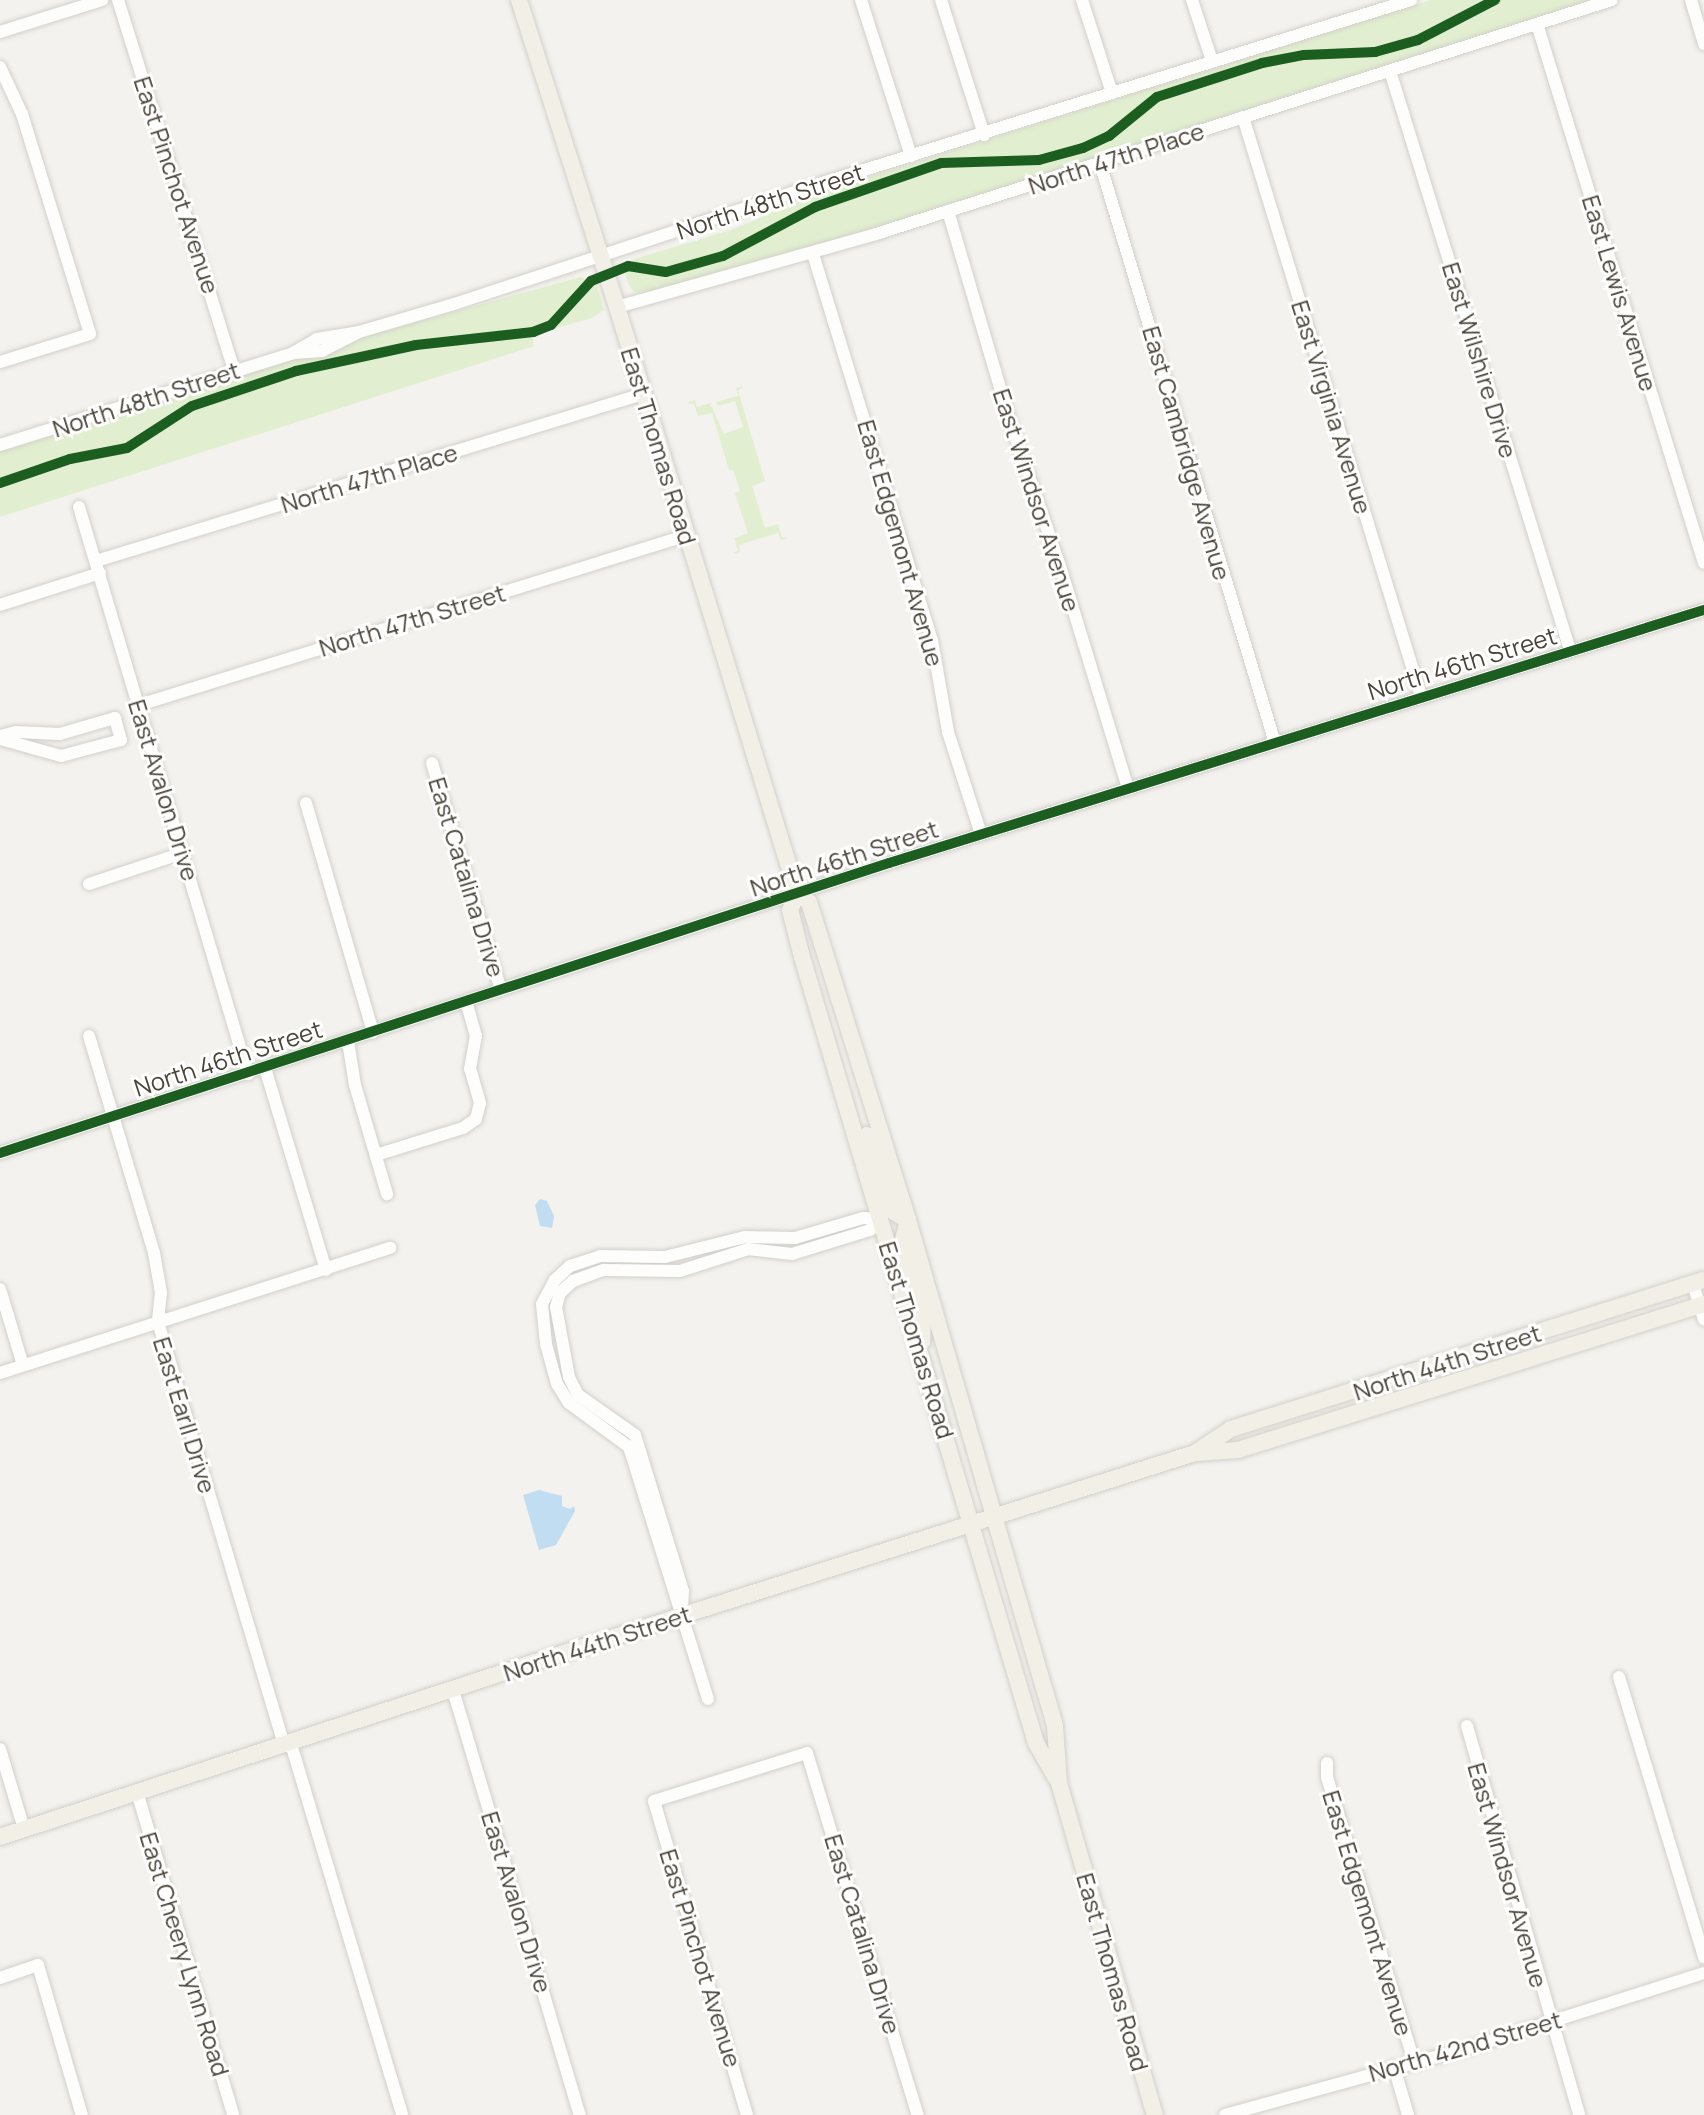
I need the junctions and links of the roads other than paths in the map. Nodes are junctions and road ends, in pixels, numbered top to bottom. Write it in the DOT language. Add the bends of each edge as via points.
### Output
graph roads {
  1 [pos="102,0"];
  2 [pos="118,0"];
  3 [pos="519,0"];
  4 [pos="861,0"];
  5 [pos="941,0"];
  6 [pos="1082,0"];
  7 [pos="1192,0"];
  8 [pos="1411,0"];
  9 [pos="1612,0"];
  10 [pos="1691,0"];
  11 [pos="1537,24"];
  12 [pos="0,32"];
  13 [pos="1704,44"];
  14 [pos="1212,61"];
  15 [pos="0,67"];
  16 [pos="1390,71"];
  17 [pos="1112,93"];
  18 [pos="1243,117"];
  19 [pos="984,135"];
  20 [pos="911,156"];
  21 [pos="1100,163"];
  22 [pos="948,211"];
  23 [pos="813,254"];
  24 [pos="602,257"];
  25 [pos="617,307"];
  26 [pos="0,362"];
  27 [pos="234,370"];
  28 [pos="643,394"];
  29 [pos="0,445"];
  30 [pos="79,507"];
  31 [pos="685,536"];
  32 [pos="1704,563"];
  33 [pos="98,567"];
  34 [pos="0,605"];
  35 [pos="1704,610"];
  36 [pos="1570,650"];
  37 [pos="1421,696"];
  38 [pos="139,705"];
  39 [pos="0,738"];
  40 [pos="1275,743"];
  41 [pos="432,763"];
  42 [pos="1128,789"];
  43 [pos="306,803"];
  44 [pos="981,834"];
  45 [pos="183,853"];
  46 [pos="89,884"];
  47 [pos="797,893"];
  48 [pos="501,990"];
  49 [pos="466,1002"];
  50 [pos="373,1032"];
  51 [pos="89,1036"];
  52 [pos="348,1041"];
  53 [pos="265,1068"];
  54 [pos="248,1074"];
  55 [pos="846,1104"];
  56 [pos="114,1116"];
  57 [pos="0,1153"];
  58 [pos="376,1155"];
  59 [pos="387,1194"];
  60 [pos="881,1219"];
  61 [pos="908,1220"];
  62 [pos="390,1248"];
  63 [pos="326,1270"];
  64 [pos="1699,1282"];
  65 [pos="0,1289"];
  66 [pos="1703,1309"];
  67 [pos="1592,1315"];
  68 [pos="158,1322"];
  69 [pos="1598,1338"];
  70 [pos="922,1357"];
  71 [pos="23,1365"];
  72 [pos="0,1373"];
  73 [pos="1195,1453"];
  74 [pos="994,1517"];
  75 [pos="972,1524"];
  76 [pos="682,1616"];
  77 [pos="1619,1677"];
  78 [pos="453,1690"];
  79 [pos="708,1699"];
  80 [pos="1467,1726"];
  81 [pos="288,1744"];
  82 [pos="0,1749"];
  83 [pos="1327,1763"];
  84 [pos="1059,1783"];
  85 [pos="137,1792"];
  86 [pos="654,1801"];
  87 [pos="24,1829"];
  88 [pos="0,1837"];
  89 [pos="1704,1957"];
  90 [pos="1704,1973"];
  91 [pos="0,1978"];
  92 [pos="1552,2023"];
  93 [pos="1414,2062"];
  94 [pos="1394,2067"];
  95 [pos="82,2115"];
  96 [pos="233,2115"];
  97 [pos="402,2115"];
  98 [pos="580,2115"];
  99 [pos="747,2115"];
  100 [pos="918,2115"];
  101 [pos="1155,2115"];
  102 [pos="1225,2115"];
  103 [pos="1408,2115"];
  104 [pos="1579,2115"];
  1 -- 12 [label="street"];
  2 -- 27 [label="street, East Pinchot Avenue"];
  3 -- 24 [label="main road, East Thomas Road"];
  4 -- 20 [label="street"];
  5 -- 19 [label="street"];
  6 -- 17 [label="street"];
  7 -- 14 [label="street"];
  8 -- 14 [label="street, North 48th Street"];
  9 -- 11 [label="street, North 47th Place"];
  10 -- 13 [label="street"];
  11 -- 16 [label="street, North 47th Place"];
  11 -- 32 [label="street, East Lewis Avenue"];
  14 -- 17 [label="street, North 48th Street"];
  15 -- 26 [label="street" via="22,114 90,334"];
  16 -- 18 [label="street, North 47th Place"];
  16 -- 36 [label="street, East Wilshire Drive"];
  17 -- 19 [label="street, North 48th Street"];
  18 -- 21 [label="street, North 47th Place"];
  18 -- 37 [label="street, East Virginia Avenue"];
  19 -- 20 [label="street, North 48th Street"];
  20 -- 24 [label="street, North 48th Street"];
  21 -- 22 [label="street, North 47th Place"];
  21 -- 40 [label="street, East Cambridge Avenue"];
  22 -- 23 [label="street, North 47th Place"];
  22 -- 42 [label="street, East Windsor Avenue"];
  23 -- 25 [label="street, North 47th Place"];
  23 -- 44 [label="street, East Edgemont Avenue" via="932,640 948,732"];
  24 -- 25 [label="main road, East Thomas Road"];
  24 -- 27 [label="street, North 48th Street" via="359,332 322,351 293,353"];
  25 -- 28 [label="main road, East Thomas Road"];
  27 -- 29 [label="street, North 48th Street"];
  28 -- 31 [label="main road, East Thomas Road"];
  28 -- 33 [label="street, North 47th Place"];
  30 -- 33 [label="street, East Avalon Drive"];
  31 -- 38 [label="street, North 47th Street"];
  31 -- 47 [label="main road, East Thomas Road"];
  33 -- 34 [label="street, North 47th Place"];
  33 -- 38 [label="street, East Avalon Drive"];
  35 -- 36 [label="street, North 46th Street"];
  36 -- 37 [label="street, North 46th Street"];
  37 -- 40 [label="street, North 46th Street"];
  38 -- 45 [label="street, East Avalon Drive"];
  39 -- 39 [label="street" via="61,756 121,740 115,718 60,734 16,732"];
  40 -- 42 [label="street, North 46th Street"];
  41 -- 48 [label="street, East Catalina Drive"];
  42 -- 44 [label="street, North 46th Street"];
  43 -- 50 [label="street"];
  44 -- 47 [label="street, North 46th Street"];
  45 -- 46 [label="street"];
  45 -- 54 [label="street, East Avalon Drive"];
  47 -- 48 [label="street, North 46th Street"];
  47 -- 55 [label="main road, East Thomas Road" via="790,910"];
  47 -- 61 [label="main road, East Thomas Road" via="809,902"];
  48 -- 49 [label="street, North 46th Street"];
  49 -- 50 [label="street, North 46th Street"];
  49 -- 58 [label="street" via="476,1036 470,1069 480,1103 476,1119 463,1128"];
  50 -- 52 [label="street, North 46th Street"];
  51 -- 56 [label="street, East Earll Drive"];
  52 -- 53 [label="street, North 46th Street"];
  52 -- 58 [label="street"];
  53 -- 54 [label="street, North 46th Street"];
  53 -- 63 [label="street"];
  54 -- 56 [label="street, North 46th Street"];
  55 -- 60 [label="main road, East Thomas Road"];
  55 -- 61 [label="main road" via="867,1134 889,1205"];
  56 -- 57 [label="street, North 46th Street"];
  56 -- 68 [label="street, East Earll Drive" via="154,1253 161,1292"];
  58 -- 59 [label="street"];
  60 -- 70 [label="main road, East Thomas Road"];
  60 -- 76 [label="street" via="870,1230 792,1254 748,1249 680,1271 604,1270 573,1281 560,1293 556,1307 569,1377 578,1395 639,1443 683,1591"];
  61 -- 70 [label="main road" via="902,1244 923,1318"];
  61 -- 74 [label="main road, East Thomas Road"];
  62 -- 63 [label="street"];
  63 -- 68 [label="street"];
  64 -- 66 [label="street"];
  64 -- 67 [label="main road, North 44th Street"];
  65 -- 71 [label="street"];
  66 -- 69 [label="main road, North 44th Street"];
  67 -- 69 [label="street"];
  67 -- 73 [label="main road, North 44th Street" via="1231,1429"];
  68 -- 71 [label="street"];
  68 -- 81 [label="street, East Earll Drive"];
  69 -- 73 [label="main road, North 44th Street" via="1238,1450"];
  70 -- 75 [label="main road, East Thomas Road"];
  71 -- 72 [label="street"];
  73 -- 74 [label="main road, North 44th Street"];
  74 -- 75 [label="main road, North 44th Street"];
  74 -- 84 [label="main road, East Thomas Road" via="1055,1726"];
  75 -- 76 [label="main road, North 44th Street"];
  75 -- 84 [label="main road, East Thomas Road" via="1036,1743"];
  76 -- 78 [label="main road, North 44th Street"];
  76 -- 79 [label="street"];
  77 -- 89 [label="street"];
  78 -- 81 [label="main road, North 44th Street"];
  78 -- 98 [label="street, East Avalon Drive"];
  80 -- 92 [label="street, East Windsor Avenue"];
  81 -- 85 [label="main road, North 44th Street"];
  81 -- 97 [label="street, East Earll Drive"];
  82 -- 87 [label="street"];
  83 -- 93 [label="street, East Edgemont Avenue"];
  84 -- 101 [label="main road, East Thomas Road"];
  85 -- 87 [label="main road, North 44th Street"];
  85 -- 96 [label="street, East Cheery Lynn Road"];
  86 -- 99 [label="street, East Pinchot Avenue"];
  86 -- 100 [label="street, East Catalina Drive" via="807,1753"];
  87 -- 88 [label="main road, North 44th Street"];
  90 -- 92 [label="street, North 42nd Street"];
  91 -- 95 [label="street" via="38,1965"];
  92 -- 93 [label="street, North 42nd Street"];
  92 -- 104 [label="street, East Windsor Avenue"];
  93 -- 94 [label="street, North 42nd Street"];
  94 -- 102 [label="street, North 42nd Street"];
  94 -- 103 [label="street, East Edgemont Avenue"];
}
